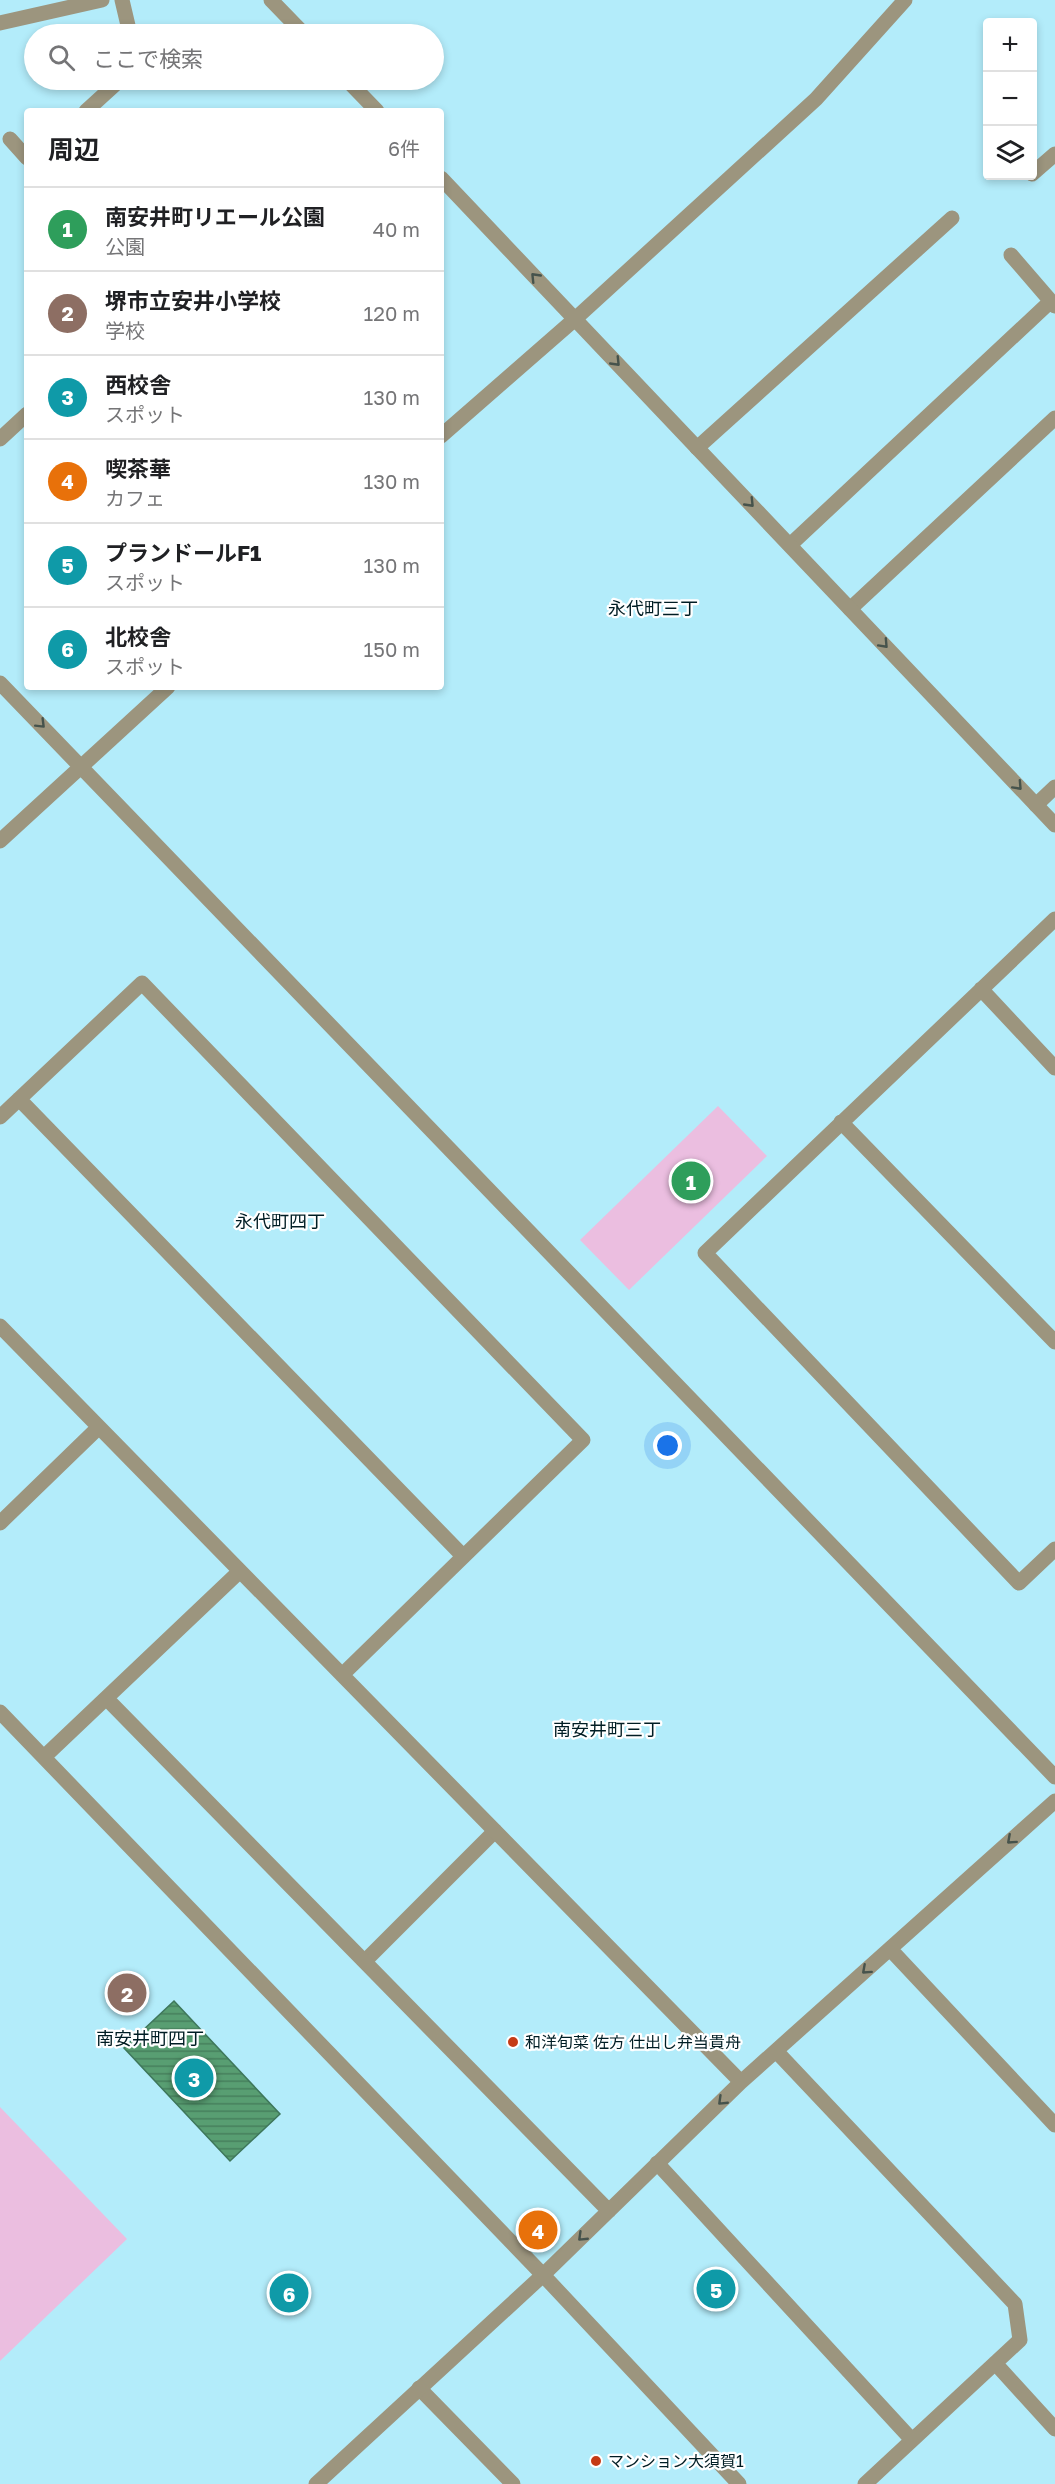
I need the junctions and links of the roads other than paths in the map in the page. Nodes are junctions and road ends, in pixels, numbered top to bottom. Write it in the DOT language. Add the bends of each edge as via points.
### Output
graph roads {
  1 [pos="102,0"];
  2 [pos="122,0"];
  3 [pos="271,0"];
  4 [pos="905,0"];
  5 [pos="0,23"];
  6 [pos="128,24"];
  7 [pos="294,24"];
  8 [pos="109,90"];
  9 [pos="357,90"];
  10 [pos="89,108"];
  11 [pos="374,108"];
  12 [pos="9,139"];
  13 [pos="1055,154"];
  14 [pos="24,155"];
  15 [pos="1037,170"];
  16 [pos="444,181"];
  17 [pos="952,218"];
  18 [pos="1011,255"];
  19 [pos="1053,304"];
  20 [pos="575,319"];
  21 [pos="24,417"];
  22 [pos="1055,418"];
  23 [pos="444,433"];
  24 [pos="0,439"];
  25 [pos="697,448"];
  26 [pos="790,545"];
  27 [pos="850,609"];
  28 [pos="0,683"];
  29 [pos="165,690"];
  30 [pos="82,766"];
  31 [pos="1055,787"];
  32 [pos="1036,805"];
  33 [pos="1055,825"];
  34 [pos="0,841"];
  35 [pos="1055,919"];
  36 [pos="981,989"];
  37 [pos="1055,1068"];
  38 [pos="19,1099"];
  39 [pos="0,1117"];
  40 [pos="841,1122"];
  41 [pos="0,1326"];
  42 [pos="1055,1342"];
  43 [pos="99,1427"];
  44 [pos="0,1523"];
  45 [pos="1055,1548"];
  46 [pos="464,1556"];
  47 [pos="240,1570"];
  48 [pos="342,1674"];
  49 [pos="106,1698"];
  50 [pos="0,1712"];
  51 [pos="44,1757"];
  52 [pos="1055,1777"];
  53 [pos="1055,1801"];
  54 [pos="495,1831"];
  55 [pos="890,1949"];
  56 [pos="364,1961"];
  57 [pos="776,2051"];
  58 [pos="741,2082"];
  59 [pos="1055,2125"];
  60 [pos="657,2163"];
  61 [pos="609,2211"];
  62 [pos="543,2275"];
  63 [pos="994,2363"];
  64 [pos="419,2388"];
  65 [pos="1055,2429"];
  66 [pos="912,2440"];
  67 [pos="315,2484"];
  68 [pos="513,2484"];
  69 [pos="739,2484"];
  70 [pos="865,2484"];
  1 -- 5 [label="street"];
  2 -- 6 [label="street"];
  3 -- 7 [label="street"];
  4 -- 20 [label="street" via="816,99"];
  8 -- 10 [label="street"];
  9 -- 11 [label="street"];
  12 -- 14 [label="street"];
  13 -- 15 [label="street"];
  20 -- 16 [label="street, one-way"];
  17 -- 25 [label="street"];
  18 -- 19 [label="street"];
  19 -- 26 [label="street"];
  20 -- 23 [label="street"];
  20 -- 25 [label="street, one-way"];
  21 -- 24 [label="street"];
  22 -- 27 [label="street"];
  25 -- 26 [label="street, one-way"];
  26 -- 27 [label="street"];
  27 -- 32 [label="street, one-way"];
  28 -- 30 [label="street, one-way"];
  29 -- 30 [label="street"];
  30 -- 34 [label="street"];
  30 -- 52 [label="street"];
  31 -- 32 [label="street"];
  32 -- 33 [label="street"];
  35 -- 36 [label="street"];
  36 -- 37 [label="street"];
  36 -- 40 [label="street"];
  38 -- 39 [label="street"];
  38 -- 46 [label="street"];
  38 -- 46 [label="street" via="142,983 583,1440"];
  40 -- 42 [label="street"];
  40 -- 45 [label="street" via="705,1252 1019,1583"];
  41 -- 43 [label="street"];
  43 -- 44 [label="street"];
  43 -- 47 [label="street"];
  46 -- 48 [label="street"];
  47 -- 48 [label="street"];
  47 -- 49 [label="street"];
  48 -- 54 [label="street"];
  49 -- 51 [label="street"];
  49 -- 56 [label="street"];
  50 -- 51 [label="street"];
  51 -- 62 [label="street"];
  53 -- 55 [label="street, one-way"];
  54 -- 56 [label="street"];
  54 -- 58 [label="street"];
  55 -- 57 [label="street, one-way"];
  55 -- 59 [label="street"];
  56 -- 61 [label="street"];
  57 -- 58 [label="street"];
  57 -- 63 [label="street" via="1015,2304 1020,2340"];
  58 -- 60 [label="street, one-way"];
  60 -- 61 [label="street"];
  60 -- 66 [label="street"];
  61 -- 62 [label="street, one-way"];
  62 -- 64 [label="street"];
  62 -- 69 [label="street"];
  63 -- 65 [label="street"];
  63 -- 66 [label="street"];
  64 -- 67 [label="street"];
  64 -- 68 [label="street"];
  66 -- 70 [label="street"];
}
